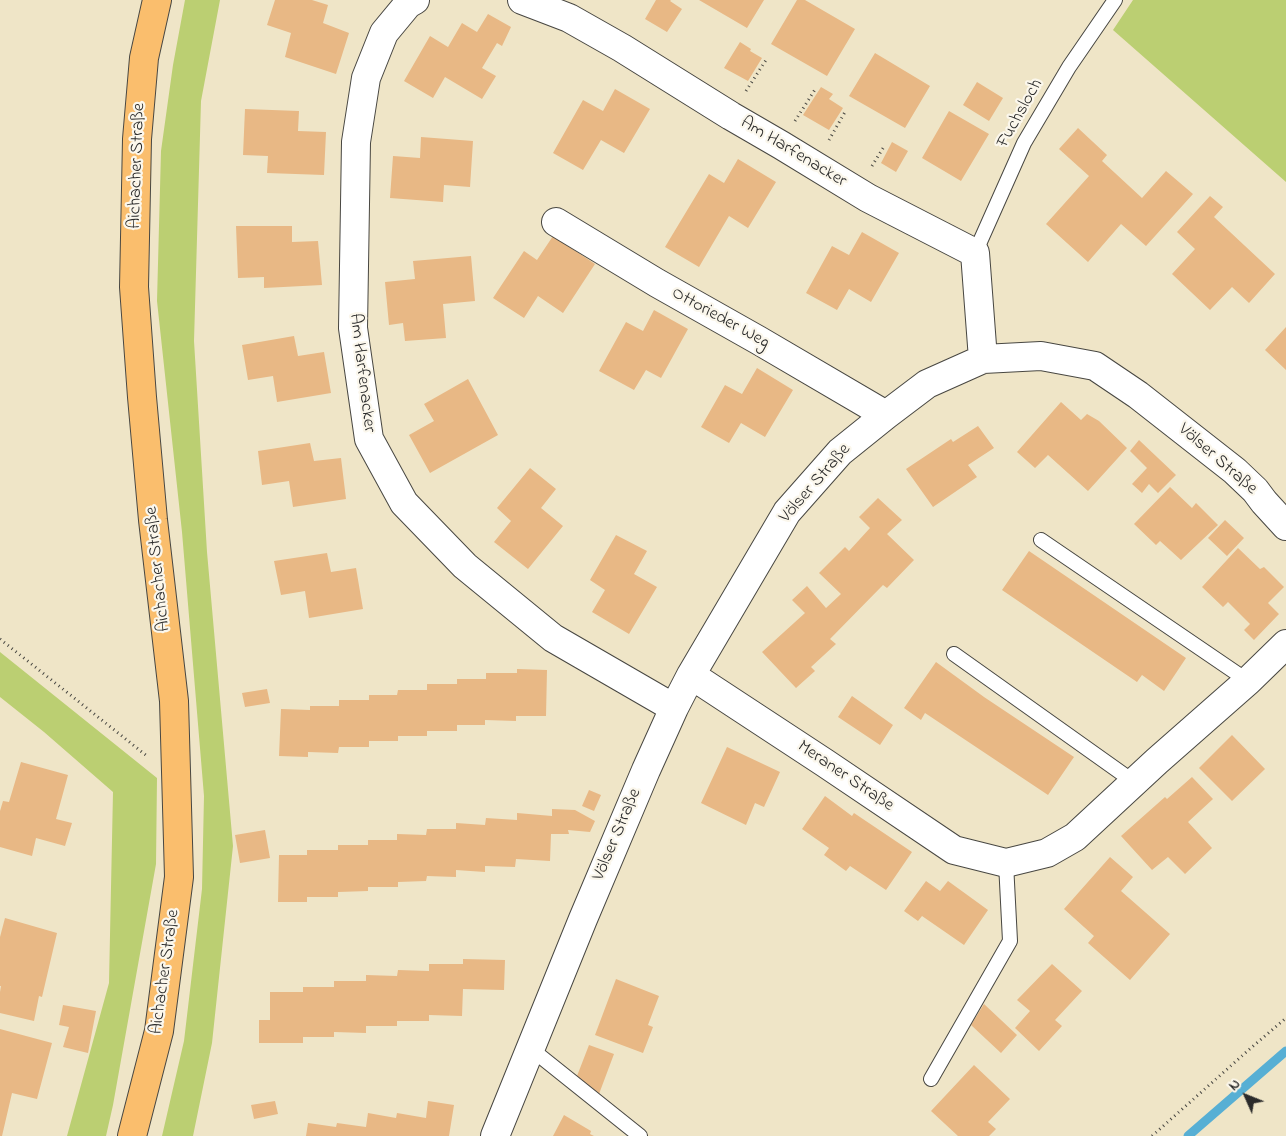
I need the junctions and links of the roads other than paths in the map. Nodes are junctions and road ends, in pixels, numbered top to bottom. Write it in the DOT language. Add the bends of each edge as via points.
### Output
graph roads {
  1 [pos="157,0"];
  2 [pos="416,0"];
  3 [pos="522,0"];
  4 [pos="1115,0"];
  5 [pos="556,222"];
  6 [pos="974,253"];
  7 [pos="983,359"];
  8 [pos="886,415"];
  9 [pos="1286,526"];
  10 [pos="1041,540"];
  11 [pos="1286,644"];
  12 [pos="954,654"];
  13 [pos="691,675"];
  14 [pos="1248,681"];
  15 [pos="674,708"];
  16 [pos="1134,782"];
  17 [pos="1006,863"];
  18 [pos="530,1048"];
  19 [pos="932,1079"];
  20 [pos="132,1136"];
  21 [pos="495,1136"];
  22 [pos="640,1136"];
  1 -- 20 [label="main road, Aichacher Straße" via="144,58 137,140 134,287 153,520 174,701 179,877 159,1031"];
  2 -- 15 [label="street, Am Harfenacker" via="408,4 384,33 366,78 356,142 352,328 369,439 404,503 465,566 553,638"];
  3 -- 6 [label="street, Am Harfenacker" via="569,18 630,52 868,198"];
  4 -- 6 [label="lane, Fuchsloch" via="1069,67 1028,136"];
  5 -- 8 [label="street, Ottorieder Weg" via="657,284"];
  6 -- 7 [label="street"];
  7 -- 8 [label="street, Völser Straße" via="927,384"];
  7 -- 9 [label="street, Völser Straße" via="1041,356 1095,366 1138,395 1235,471"];
  8 -- 13 [label="street, Völser Straße" via="840,452 787,512"];
  10 -- 14 [label="lane"];
  11 -- 14 [label="street, Meraner Straße"];
  12 -- 16 [label="lane"];
  13 -- 15 [label="street, Völser Straße"];
  13 -- 17 [label="street, Meraner Straße" via="954,850"];
  14 -- 16 [label="street, Meraner Straße"];
  15 -- 18 [label="street, Völser Straße"];
  16 -- 17 [label="street, Meraner Straße" via="1075,837 1047,853"];
  17 -- 19 [label="lane" via="1010,941"];
  18 -- 21 [label="street, Völser Straße"];
  18 -- 22 [label="lane"];
}
